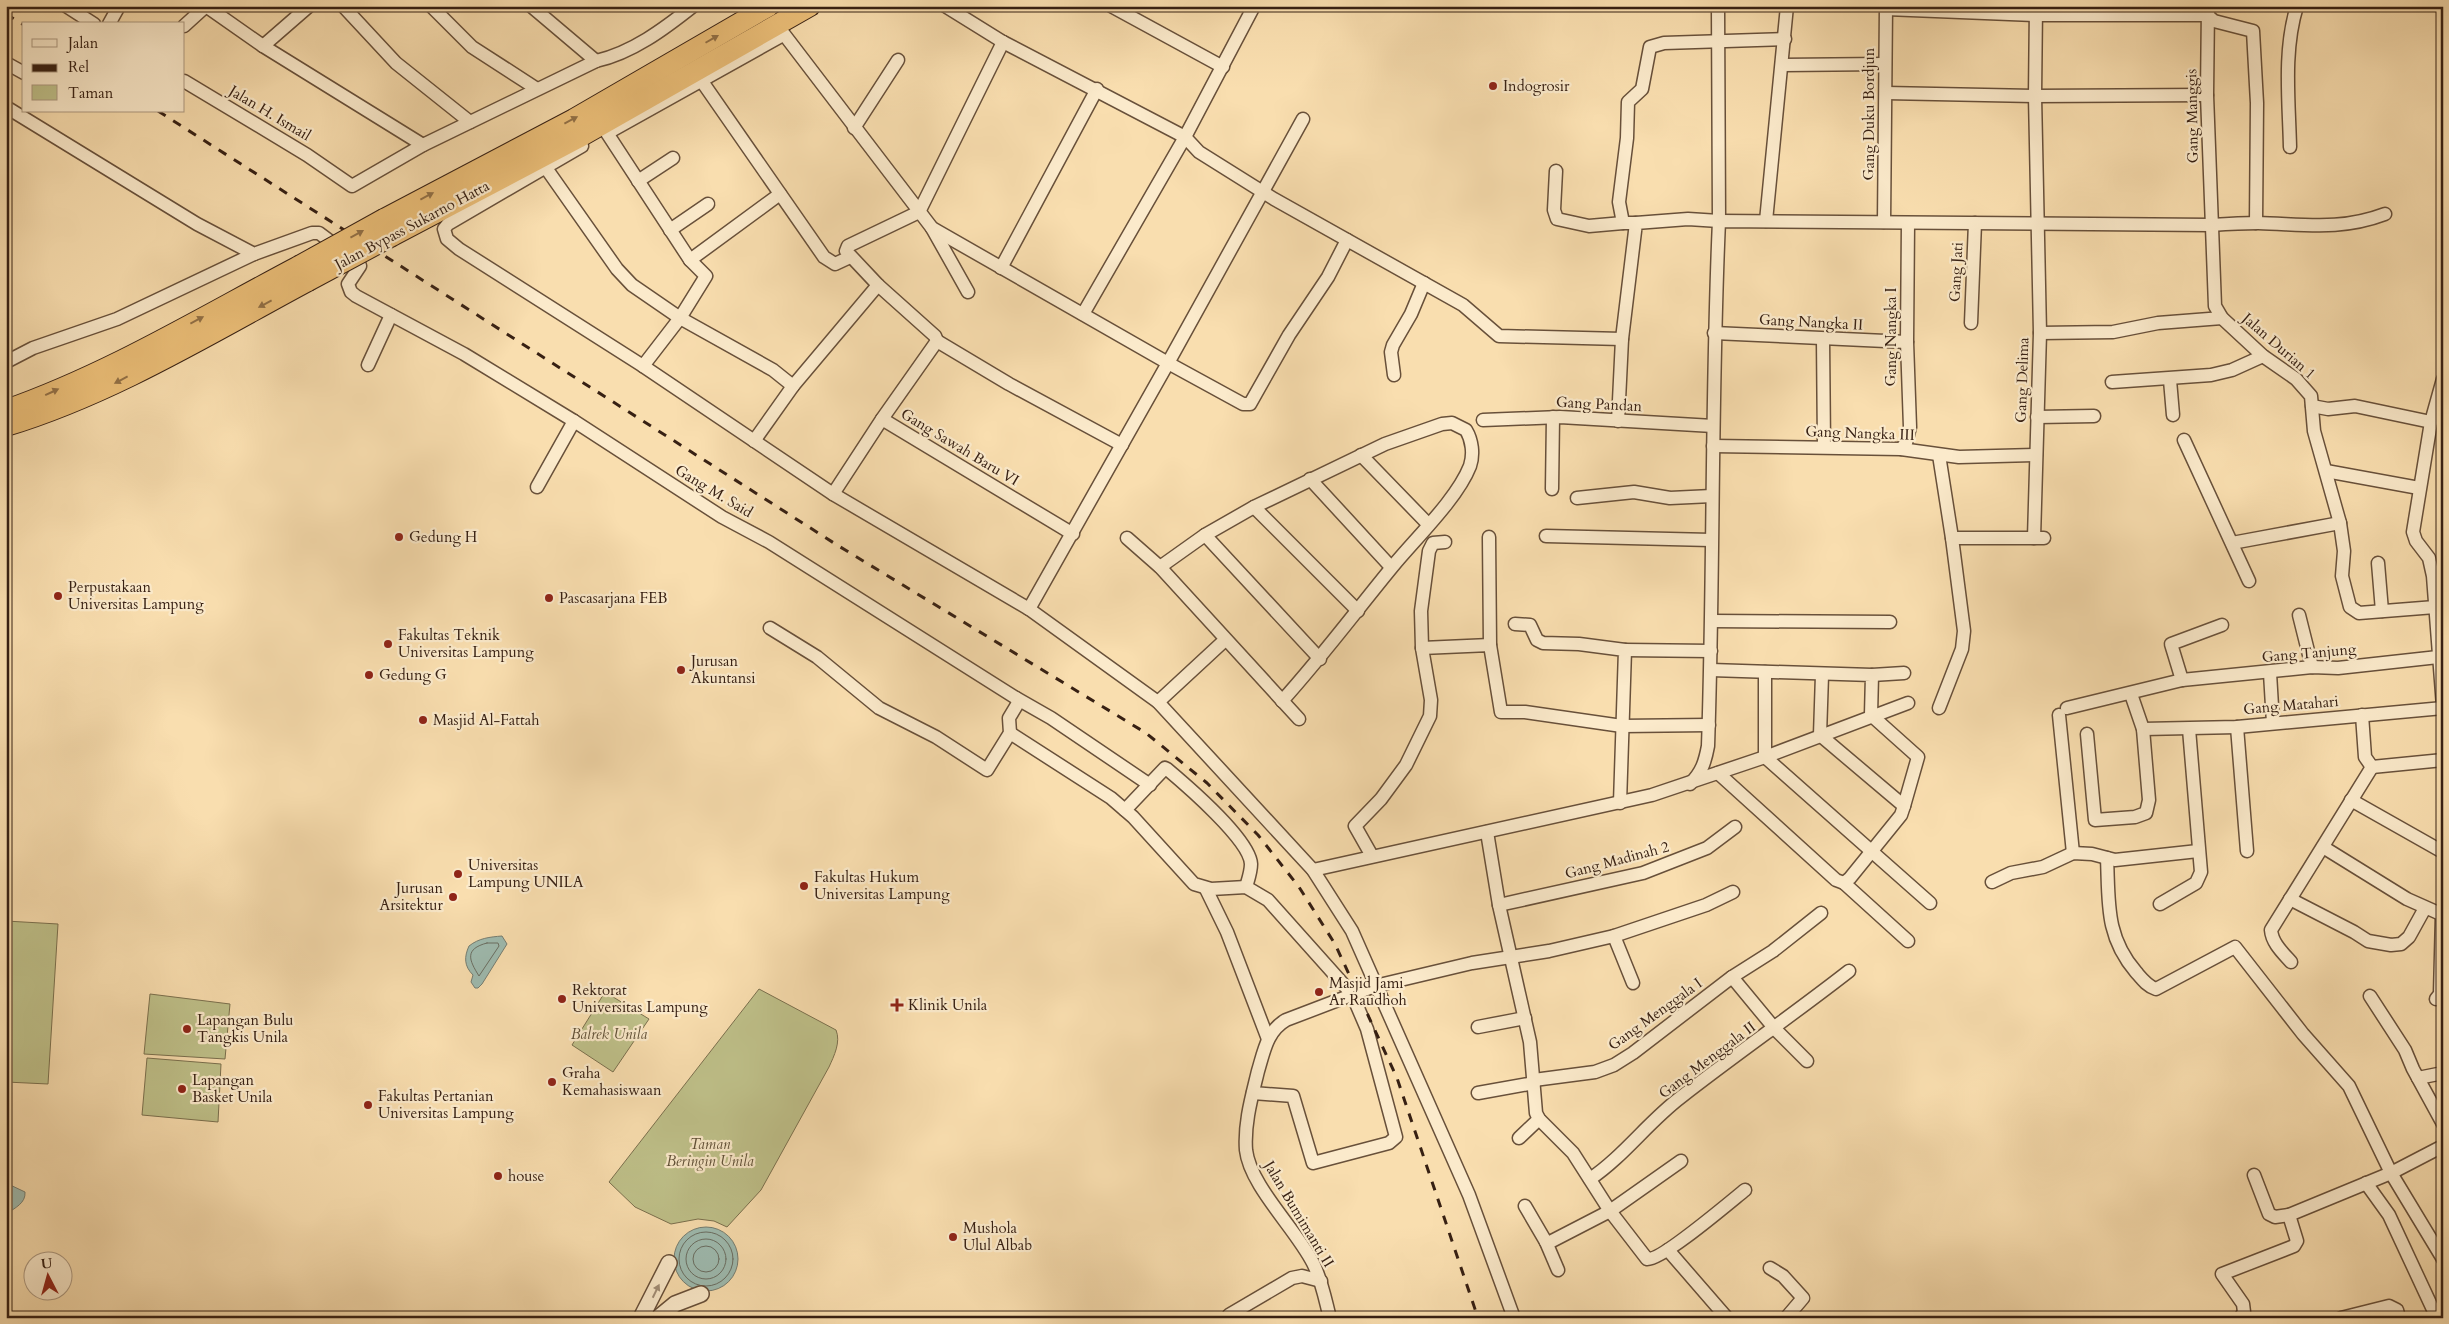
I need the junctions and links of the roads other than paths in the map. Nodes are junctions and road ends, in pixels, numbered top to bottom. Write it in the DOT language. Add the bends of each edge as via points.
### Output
graph roads {
  1 [pos="66,6"];
  2 [pos="119,6"];
  3 [pos="206,6"];
  4 [pos="309,6"];
  5 [pos="343,6"];
  6 [pos="430,6"];
  7 [pos="531,6"];
  8 [pos="810,6"];
  9 [pos="945,6"];
  10 [pos="1111,6"];
  11 [pos="1254,6"];
  12 [pos="1718,6"];
  13 [pos="1787,6"];
  14 [pos="2297,6"];
  15 [pos="765,7"];
  16 [pos="687,8"];
  17 [pos="1886,8"];
  18 [pos="2207,10"];
  19 [pos="2036,11"];
  20 [pos="91,22"];
  21 [pos="110,22"];
  22 [pos="185,25"];
  23 [pos="780,30"];
  24 [pos="1785,39"];
  25 [pos="1717,41"];
  26 [pos="1003,42"];
  27 [pos="263,46"];
  28 [pos="898,60"];
  29 [pos="596,61"];
  30 [pos="6,63"];
  31 [pos="1886,64"];
  32 [pos="1782,65"];
  33 [pos="1223,67"];
  34 [pos="22,72"];
  35 [pos="701,80"];
  36 [pos="185,82"];
  37 [pos="537,89"];
  38 [pos="1097,89"];
  39 [pos="1886,93"];
  40 [pos="2207,95"];
  41 [pos="2035,96"];
  42 [pos="6,107"];
  43 [pos="1303,119"];
  44 [pos="470,122"];
  45 [pos="854,128"];
  46 [pos="607,133"];
  47 [pos="1185,137"];
  48 [pos="424,145"];
  49 [pos="2290,147"];
  50 [pos="673,158"];
  51 [pos="546,168"];
  52 [pos="1556,171"];
  53 [pos="638,181"];
  54 [pos="1263,191"];
  55 [pos="780,194"];
  56 [pos="708,204"];
  57 [pos="919,212"];
  58 [pos="2385,214"];
  59 [pos="1766,221"];
  60 [pos="1719,222"];
  61 [pos="1884,222"];
  62 [pos="1975,222"];
  63 [pos="1629,223"];
  64 [pos="1908,223"];
  65 [pos="2039,223"];
  66 [pos="2256,223"];
  67 [pos="2211,225"];
  68 [pos="388,227"];
  69 [pos="932,228"];
  70 [pos="670,230"];
  71 [pos="1348,240"];
  72 [pos="254,254"];
  73 [pos="850,257"];
  74 [pos="690,260"];
  75 [pos="1001,268"];
  76 [pos="304,273"];
  77 [pos="1424,283"];
  78 [pos="878,285"];
  79 [pos="968,292"];
  80 [pos="1083,314"];
  81 [pos="391,315"];
  82 [pos="680,318"];
  83 [pos="2222,318"];
  84 [pos="1970,323"];
  85 [pos="1714,333"];
  86 [pos="2040,333"];
  87 [pos="1622,339"];
  88 [pos="1823,339"];
  89 [pos="937,341"];
  90 [pos="1907,342"];
  91 [pos="2262,356"];
  92 [pos="6,362"];
  93 [pos="1168,363"];
  94 [pos="368,365"];
  95 [pos="643,366"];
  96 [pos="1394,376"];
  97 [pos="2443,379"];
  98 [pos="2170,380"];
  99 [pos="2112,382"];
  100 [pos="793,386"];
  101 [pos="2312,406"];
  102 [pos="6,410"];
  103 [pos="2173,415"];
  104 [pos="2094,416"];
  105 [pos="1552,417"];
  106 [pos="2037,417"];
  107 [pos="882,419"];
  108 [pos="1484,420"];
  109 [pos="574,421"];
  110 [pos="1618,421"];
  111 [pos="2431,422"];
  112 [pos="6,426"];
  113 [pos="1713,426"];
  114 [pos="2184,440"];
  115 [pos="754,441"];
  116 [pos="1122,445"];
  117 [pos="1713,446"];
  118 [pos="1824,447"];
  119 [pos="1901,449"];
  120 [pos="1939,455"];
  121 [pos="2036,455"];
  122 [pos="1362,456"];
  123 [pos="2326,471"];
  124 [pos="1310,479"];
  125 [pos="537,487"];
  126 [pos="2419,488"];
  127 [pos="1552,489"];
  128 [pos="833,494"];
  129 [pos="1712,496"];
  130 [pos="1576,498"];
  131 [pos="1254,507"];
  132 [pos="2340,523"];
  133 [pos="1428,524"];
  134 [pos="1073,534"];
  135 [pos="1205,535"];
  136 [pos="1546,536"];
  137 [pos="1489,537"];
  138 [pos="1127,538"];
  139 [pos="1952,538"];
  140 [pos="1711,540"];
  141 [pos="1445,542"];
  142 [pos="2232,543"];
  143 [pos="2378,563"];
  144 [pos="1160,567"];
  145 [pos="1392,567"];
  146 [pos="2249,581"];
  147 [pos="2435,607"];
  148 [pos="1029,609"];
  149 [pos="1358,611"];
  150 [pos="2382,611"];
  151 [pos="2299,615"];
  152 [pos="1712,621"];
  153 [pos="1890,622"];
  154 [pos="1515,624"];
  155 [pos="2222,625"];
  156 [pos="770,628"];
  157 [pos="1225,640"];
  158 [pos="1490,645"];
  159 [pos="1422,648"];
  160 [pos="1625,650"];
  161 [pos="1711,652"];
  162 [pos="2438,658"];
  163 [pos="1320,659"];
  164 [pos="2312,668"];
  165 [pos="1711,670"];
  166 [pos="1765,672"];
  167 [pos="1904,673"];
  168 [pos="2270,673"];
  169 [pos="1822,675"];
  170 [pos="1872,675"];
  171 [pos="2182,680"];
  172 [pos="2132,697"];
  173 [pos="1016,698"];
  174 [pos="1282,701"];
  175 [pos="1158,702"];
  176 [pos="1908,702"];
  177 [pos="2443,707"];
  178 [pos="1939,708"];
  179 [pos="1871,715"];
  180 [pos="2362,715"];
  181 [pos="1298,719"];
  182 [pos="2273,723"];
  183 [pos="1709,725"];
  184 [pos="1622,726"];
  185 [pos="2237,727"];
  186 [pos="2143,729"];
  187 [pos="2189,729"];
  188 [pos="1010,734"];
  189 [pos="2087,734"];
  190 [pos="1820,735"];
  191 [pos="1766,757"];
  192 [pos="2443,760"];
  193 [pos="2372,767"];
  194 [pos="1718,773"];
  195 [pos="1690,784"];
  196 [pos="1150,785"];
  197 [pos="2351,800"];
  198 [pos="1620,803"];
  199 [pos="1904,806"];
  200 [pos="1125,810"];
  201 [pos="1735,827"];
  202 [pos="1487,832"];
  203 [pos="2323,847"];
  204 [pos="1872,851"];
  205 [pos="2198,851"];
  206 [pos="2247,851"];
  207 [pos="2443,852"];
  208 [pos="2073,853"];
  209 [pos="1372,856"];
  210 [pos="2107,858"];
  211 [pos="1313,870"];
  212 [pos="1992,882"];
  213 [pos="1844,883"];
  214 [pos="1246,887"];
  215 [pos="1206,889"];
  216 [pos="1733,892"];
  217 [pos="2290,899"];
  218 [pos="1930,903"];
  219 [pos="2160,904"];
  220 [pos="1499,905"];
  221 [pos="2424,908"];
  222 [pos="1821,914"];
  223 [pos="2443,915"];
  224 [pos="1614,936"];
  225 [pos="1908,940"];
  226 [pos="1510,956"];
  227 [pos="2291,962"];
  228 [pos="1849,971"];
  229 [pos="1732,977"];
  230 [pos="1633,984"];
  231 [pos="1375,986"];
  232 [pos="1352,994"];
  233 [pos="2370,996"];
  234 [pos="2436,999"];
  235 [pos="1525,1018"];
  236 [pos="1478,1027"];
  237 [pos="1775,1029"];
  238 [pos="1268,1039"];
  239 [pos="1808,1061"];
  240 [pos="2443,1073"];
  241 [pos="2418,1078"];
  242 [pos="1534,1081"];
  243 [pos="1253,1093"];
  244 [pos="1478,1093"];
  245 [pos="1539,1120"];
  246 [pos="2443,1124"];
  247 [pos="1519,1138"];
  248 [pos="2443,1146"];
  249 [pos="1681,1161"];
  250 [pos="2391,1174"];
  251 [pos="2254,1175"];
  252 [pos="1590,1179"];
  253 [pos="2366,1183"];
  254 [pos="1745,1190"];
  255 [pos="1525,1206"];
  256 [pos="1610,1211"];
  257 [pos="2289,1215"];
  258 [pos="1546,1242"];
  259 [pos="1668,1250"];
  260 [pos="2443,1259"];
  261 [pos="669,1263"];
  262 [pos="1770,1268"];
  263 [pos="1558,1270"];
  264 [pos="1321,1281"];
  265 [pos="701,1294"];
  266 [pos="1229,1315"];
  267 [pos="2242,1315"];
  268 [pos="641,1318"];
  269 [pos="658,1318"];
  270 [pos="1330,1318"];
  271 [pos="1514,1318"];
  272 [pos="1727,1318"];
  273 [pos="1786,1318"];
  274 [pos="2341,1318"];
  275 [pos="2399,1318"];
  276 [pos="2438,1318"];
  1 -- 20 [label="street"];
  2 -- 21 [label="street"];
  3 -- 22 [label="street"];
  3 -- 27 [label="street"];
  4 -- 27 [label="street"];
  5 -- 44 [label="street" via="396,63"];
  6 -- 37 [label="street" via="472,47"];
  7 -- 29 [label="street"];
  8 -- 23 [label="highway, Jalan Bypass Sukarno Hatta"];
  9 -- 26 [label="street"];
  10 -- 33 [label="street"];
  11 -- 33 [label="street"];
  12 -- 25 [label="street"];
  13 -- 24 [label="street"];
  14 -- 49 [label="street" via="2288,71"];
  68 -- 15 [label="highway, Jalan Bypass Sukarno Hatta, one-way"];
  16 -- 29 [label="street" via="632,48"];
  17 -- 19 [label="street"];
  17 -- 31 [label="street, Gang Duku Bordjun"];
  18 -- 19 [label="street"];
  18 -- 40 [label="street, Gang Manggis"];
  18 -- 66 [label="street" via="2214,21 2250,30 2254,34"];
  19 -- 41 [label="street, Gang Delima"];
  23 -- 35 [label="street"];
  23 -- 45 [label="street"];
  23 -- 68 [label="highway, Jalan Bypass Sukarno Hatta" via="578,138"];
  24 -- 25 [label="street"];
  24 -- 32 [label="street"];
  25 -- 60 [label="street"];
  25 -- 63 [label="street" via="1664,43 1650,47 1642,89 1628,105 1619,202"];
  26 -- 38 [label="street"];
  26 -- 57 [label="street"];
  27 -- 48 [label="street"];
  28 -- 45 [label="street"];
  29 -- 37 [label="street"];
  30 -- 34 [label="street"];
  31 -- 32 [label="street"];
  31 -- 39 [label="street, Gang Duku Bordjun"];
  32 -- 59 [label="street"];
  33 -- 47 [label="street"];
  35 -- 46 [label="street"];
  35 -- 55 [label="street"];
  36 -- 48 [label="street, Jalan H. Ismail" via="307,154 352,186"];
  37 -- 44 [label="street"];
  38 -- 47 [label="street"];
  38 -- 75 [label="street"];
  39 -- 41 [label="street"];
  39 -- 61 [label="street, Gang Duku Bordjun"];
  40 -- 41 [label="street"];
  40 -- 67 [label="street, Gang Manggis"];
  41 -- 65 [label="street, Gang Delima"];
  42 -- 72 [label="street" via="197,224"];
  43 -- 54 [label="street"];
  44 -- 48 [label="street"];
  45 -- 57 [label="street"];
  46 -- 51 [label="street"];
  46 -- 53 [label="street"];
  47 -- 54 [label="street" via="1199,152"];
  47 -- 80 [label="street"];
  50 -- 53 [label="street"];
  51 -- 82 [label="street" via="617,269 632,285"];
  51 -- 95 [label="street" via="448,224 444,229 445,236 459,249"];
  52 -- 63 [label="street" via="1554,210 1557,219 1589,226"];
  53 -- 70 [label="street"];
  54 -- 71 [label="street"];
  54 -- 93 [label="street"];
  55 -- 73 [label="street" via="831,263 840,263"];
  55 -- 74 [label="street"];
  56 -- 70 [label="street"];
  57 -- 69 [label="street"];
  57 -- 73 [label="street" via="848,246 846,251"];
  58 -- 66 [label="street" via="2333,226"];
  59 -- 60 [label="street"];
  59 -- 61 [label="street"];
  60 -- 63 [label="street" via="1669,220"];
  60 -- 85 [label="street"];
  61 -- 64 [label="street"];
  62 -- 64 [label="street"];
  62 -- 65 [label="street"];
  62 -- 84 [label="street, Gang Jati"];
  63 -- 87 [label="street"];
  64 -- 90 [label="street, Gang Nangka I"];
  65 -- 67 [label="street"];
  65 -- 86 [label="street, Gang Delima"];
  66 -- 67 [label="street"];
  67 -- 83 [label="street, Jalan Durian 1" via="2214,300"];
  68 -- 76 [label="highway, Jalan Bypass Sukarno Hatta, bridge"];
  69 -- 75 [label="street"];
  69 -- 79 [label="street"];
  70 -- 74 [label="street"];
  71 -- 77 [label="street"];
  71 -- 93 [label="street" via="1328,277 1288,335 1250,404 1243,404"];
  72 -- 81 [label="street, Gang M. Said" via="316,232 359,263 348,284 351,292"];
  72 -- 92 [label="street" via="117,318 33,348"];
  73 -- 78 [label="street"];
  74 -- 82 [label="street" via="706,276"];
  75 -- 80 [label="street"];
  102 -- 76 [label="highway, Jalan Bypass Sukarno Hatta, one-way" via="109,366"];
  76 -- 112 [label="highway, Jalan Bypass Sukarno Hatta, one-way" via="113,384 42,416"];
  77 -- 87 [label="street" via="1463,305 1499,336"];
  77 -- 96 [label="street" via="1393,345"];
  78 -- 89 [label="street"];
  78 -- 100 [label="street"];
  80 -- 93 [label="street"];
  81 -- 94 [label="street"];
  81 -- 109 [label="street, Gang M. Said" via="464,354"];
  82 -- 95 [label="street"];
  82 -- 100 [label="street" via="773,370"];
  83 -- 86 [label="street" via="2158,323 2113,332"];
  83 -- 91 [label="street, Jalan Durian 1"];
  85 -- 88 [label="street, Gang Nangka II"];
  85 -- 113 [label="street"];
  86 -- 106 [label="street, Gang Delima"];
  87 -- 110 [label="street"];
  88 -- 90 [label="street, Gang Nangka II"];
  88 -- 118 [label="street"];
  89 -- 107 [label="street"];
  89 -- 116 [label="street"];
  90 -- 119 [label="street, Gang Nangka I" via="1910,427"];
  91 -- 98 [label="street" via="2223,373"];
  91 -- 101 [label="street, Jalan Durian 1" via="2296,379 2311,396"];
  93 -- 116 [label="street"];
  95 -- 115 [label="street"];
  97 -- 111 [label="street"];
  98 -- 99 [label="street"];
  98 -- 103 [label="street"];
  100 -- 115 [label="street"];
  101 -- 111 [label="street" via="2328,409 2354,406"];
  101 -- 123 [label="street" via="2314,431"];
  104 -- 106 [label="street"];
  105 -- 108 [label="street, Gang Pandan"];
  105 -- 110 [label="street, Gang Pandan"];
  105 -- 127 [label="street"];
  106 -- 121 [label="street, Gang Delima"];
  107 -- 128 [label="street, Gang Sawah Baru VI"];
  107 -- 134 [label="street, Gang Sawah Baru VI"];
  109 -- 125 [label="street"];
  109 -- 173 [label="street, Gang M. Said" via="722,517 769,542"];
  110 -- 113 [label="street, Gang Pandan"];
  111 -- 126 [label="street"];
  113 -- 117 [label="street"];
  114 -- 142 [label="street"];
  115 -- 128 [label="street"];
  116 -- 134 [label="street"];
  117 -- 118 [label="street, Gang Nangka III"];
  117 -- 129 [label="street"];
  118 -- 119 [label="street, Gang Nangka III"];
  119 -- 120 [label="street, Gang Nangka III"];
  120 -- 121 [label="street, Gang Nangka III"];
  120 -- 139 [label="street"];
  121 -- 139 [label="street, Gang Delima" via="2039,538"];
  122 -- 124 [label="street"];
  122 -- 133 [label="street"];
  122 -- 133 [label="street" via="1385,444 1442,424 1466,430 1472,445 1471,464 1452,496"];
  123 -- 126 [label="street"];
  123 -- 132 [label="street"];
  124 -- 131 [label="street"];
  124 -- 145 [label="street"];
  126 -- 147 [label="street" via="2413,532 2416,542 2429,558"];
  128 -- 148 [label="street"];
  129 -- 130 [label="street" via="1670,498 1634,492"];
  129 -- 140 [label="street"];
  131 -- 135 [label="street"];
  131 -- 149 [label="street"];
  132 -- 142 [label="street"];
  132 -- 150 [label="street" via="2344,551 2342,576 2350,607 2359,613"];
  133 -- 145 [label="street"];
  134 -- 148 [label="street"];
  135 -- 144 [label="street"];
  135 -- 163 [label="street"];
  136 -- 140 [label="street"];
  137 -- 158 [label="street"];
  138 -- 144 [label="street"];
  139 -- 178 [label="street" via="1964,631 1962,649"];
  140 -- 152 [label="street"];
  141 -- 159 [label="street" via="1433,543 1429,551 1421,611"];
  142 -- 146 [label="street"];
  143 -- 150 [label="street"];
  144 -- 157 [label="street"];
  145 -- 149 [label="street"];
  147 -- 150 [label="street"];
  147 -- 162 [label="street"];
  148 -- 175 [label="street"];
  149 -- 163 [label="street"];
  151 -- 164 [label="street"];
  152 -- 153 [label="street"];
  152 -- 161 [label="street"];
  154 -- 160 [label="street" via="1530,626 1543,643"];
  155 -- 171 [label="street" via="2171,644"];
  156 -- 188 [label="street" via="817,657 878,708 936,737 987,770"];
  157 -- 174 [label="street"];
  157 -- 175 [label="street"];
  158 -- 159 [label="street"];
  158 -- 184 [label="street" via="1501,712 1525,712"];
  159 -- 209 [label="street" via="1431,700 1430,716 1406,765 1381,799 1355,826"];
  160 -- 161 [label="street"];
  160 -- 184 [label="street"];
  161 -- 165 [label="street"];
  162 -- 164 [label="street, Gang Tanjung"];
  162 -- 177 [label="street"];
  163 -- 174 [label="street"];
  164 -- 168 [label="street, Gang Tanjung"];
  165 -- 166 [label="street"];
  165 -- 183 [label="street"];
  166 -- 169 [label="street"];
  166 -- 191 [label="street"];
  167 -- 170 [label="street"];
  168 -- 171 [label="street, Gang Tanjung"];
  168 -- 182 [label="street"];
  169 -- 170 [label="street"];
  169 -- 190 [label="street"];
  170 -- 179 [label="street"];
  171 -- 208 [label="street, Gang Tanjung" via="2063,711"];
  172 -- 186 [label="street"];
  173 -- 188 [label="street" via="1018,703 1009,718"];
  173 -- 196 [label="street, Gang M. Said"];
  174 -- 181 [label="street"];
  175 -- 211 [label="street"];
  176 -- 179 [label="street"];
  177 -- 180 [label="street, Gang Matahari"];
  179 -- 190 [label="street"];
  179 -- 199 [label="street" via="1918,757"];
  180 -- 182 [label="street, Gang Matahari"];
  180 -- 193 [label="street" via="2364,757"];
  182 -- 185 [label="street, Gang Matahari"];
  183 -- 184 [label="street"];
  183 -- 195 [label="street" via="1704,765"];
  184 -- 198 [label="street"];
  185 -- 187 [label="street, Gang Matahari"];
  185 -- 206 [label="street"];
  186 -- 187 [label="street, Gang Matahari"];
  186 -- 189 [label="street" via="2149,808 2146,813 2135,817 2096,820"];
  187 -- 205 [label="street"];
  188 -- 200 [label="street"];
  190 -- 191 [label="street"];
  190 -- 199 [label="street"];
  191 -- 194 [label="street"];
  191 -- 204 [label="street"];
  192 -- 193 [label="street"];
  193 -- 197 [label="street"];
  194 -- 195 [label="street"];
  194 -- 213 [label="street" via="1836,880"];
  195 -- 198 [label="street"];
  196 -- 200 [label="street"];
  196 -- 214 [label="street" via="1165,768 1207,805 1249,857 1251,864"];
  197 -- 203 [label="street"];
  197 -- 207 [label="street"];
  198 -- 202 [label="street"];
  199 -- 204 [label="street"];
  200 -- 215 [label="street" via="1194,884"];
  201 -- 220 [label="street, Gang Madinah 2" via="1707,848 1643,873"];
  202 -- 209 [label="street"];
  202 -- 220 [label="street"];
  203 -- 217 [label="street"];
  203 -- 221 [label="street"];
  204 -- 213 [label="street"];
  204 -- 218 [label="street"];
  205 -- 210 [label="street" via="2129,859"];
  205 -- 219 [label="street" via="2201,872 2196,883"];
  208 -- 210 [label="street"];
  208 -- 212 [label="street" via="2043,868 2011,873"];
  209 -- 211 [label="street"];
  210 -- 250 [label="street" via="2110,926 2131,967 2144,982 2156,989 2235,947 2303,1034 2349,1086"];
  211 -- 231 [label="street" via="1352,932"];
  213 -- 225 [label="street"];
  214 -- 215 [label="street"];
  214 -- 232 [label="street" via="1268,900"];
  215 -- 238 [label="street" via="1227,932"];
  216 -- 224 [label="street" via="1706,906"];
  217 -- 221 [label="street" via="2368,942 2391,945 2401,944 2410,936"];
  217 -- 227 [label="street" via="2271,932"];
  220 -- 226 [label="street"];
  221 -- 223 [label="street"];
  222 -- 229 [label="street, Gang Menggala I"];
  223 -- 234 [label="street" via="2440,994"];
  224 -- 226 [label="street"];
  224 -- 230 [label="street"];
  226 -- 231 [label="street"];
  226 -- 235 [label="street"];
  228 -- 237 [label="street, Gang Menggala II"];
  229 -- 237 [label="street"];
  229 -- 242 [label="street, Gang Menggala I" via="1614,1065 1595,1072"];
  231 -- 232 [label="street"];
  231 -- 271 [label="street" via="1469,1195"];
  232 -- 238 [label="street" via="1286,1020 1274,1029"];
  232 -- 243 [label="street" via="1374,1054 1395,1130 1394,1140 1313,1163 1293,1096"];
  233 -- 241 [label="street" via="2405,1050"];
  235 -- 236 [label="street"];
  235 -- 242 [label="street"];
  237 -- 239 [label="street"];
  237 -- 252 [label="street, Gang Menggala II" via="1679,1098 1606,1168"];
  238 -- 243 [label="street, Jalan Bumimanti II"];
  240 -- 241 [label="street"];
  241 -- 246 [label="street"];
  242 -- 244 [label="street, Gang Menggala I"];
  242 -- 245 [label="street"];
  243 -- 264 [label="street, Jalan Bumimanti II" via="1246,1136 1248,1158 1255,1177 1289,1225"];
  245 -- 247 [label="street"];
  245 -- 252 [label="street" via="1573,1153"];
  248 -- 250 [label="street"];
  249 -- 256 [label="street"];
  250 -- 253 [label="street"];
  250 -- 260 [label="street"];
  251 -- 257 [label="street" via="2270,1214 2275,1217"];
  252 -- 256 [label="street"];
  253 -- 257 [label="street"];
  253 -- 276 [label="street" via="2388,1215"];
  254 -- 259 [label="street"];
  255 -- 258 [label="street"];
  256 -- 258 [label="street"];
  256 -- 259 [label="street" via="1647,1259"];
  257 -- 267 [label="street" via="2296,1241 2294,1246 2222,1274 2243,1304"];
  258 -- 263 [label="street"];
  259 -- 272 [label="street"];
  268 -- 261 [label="street, one-way"];
  262 -- 273 [label="street" via="1783,1276 1803,1298"];
  264 -- 266 [label="street" via="1302,1276 1292,1278"];
  264 -- 270 [label="street, Jalan Bumimanti II"];
  265 -- 269 [label="street" via="675,1304"];
  274 -- 275 [label="street" via="2389,1306 2397,1310"];
}
